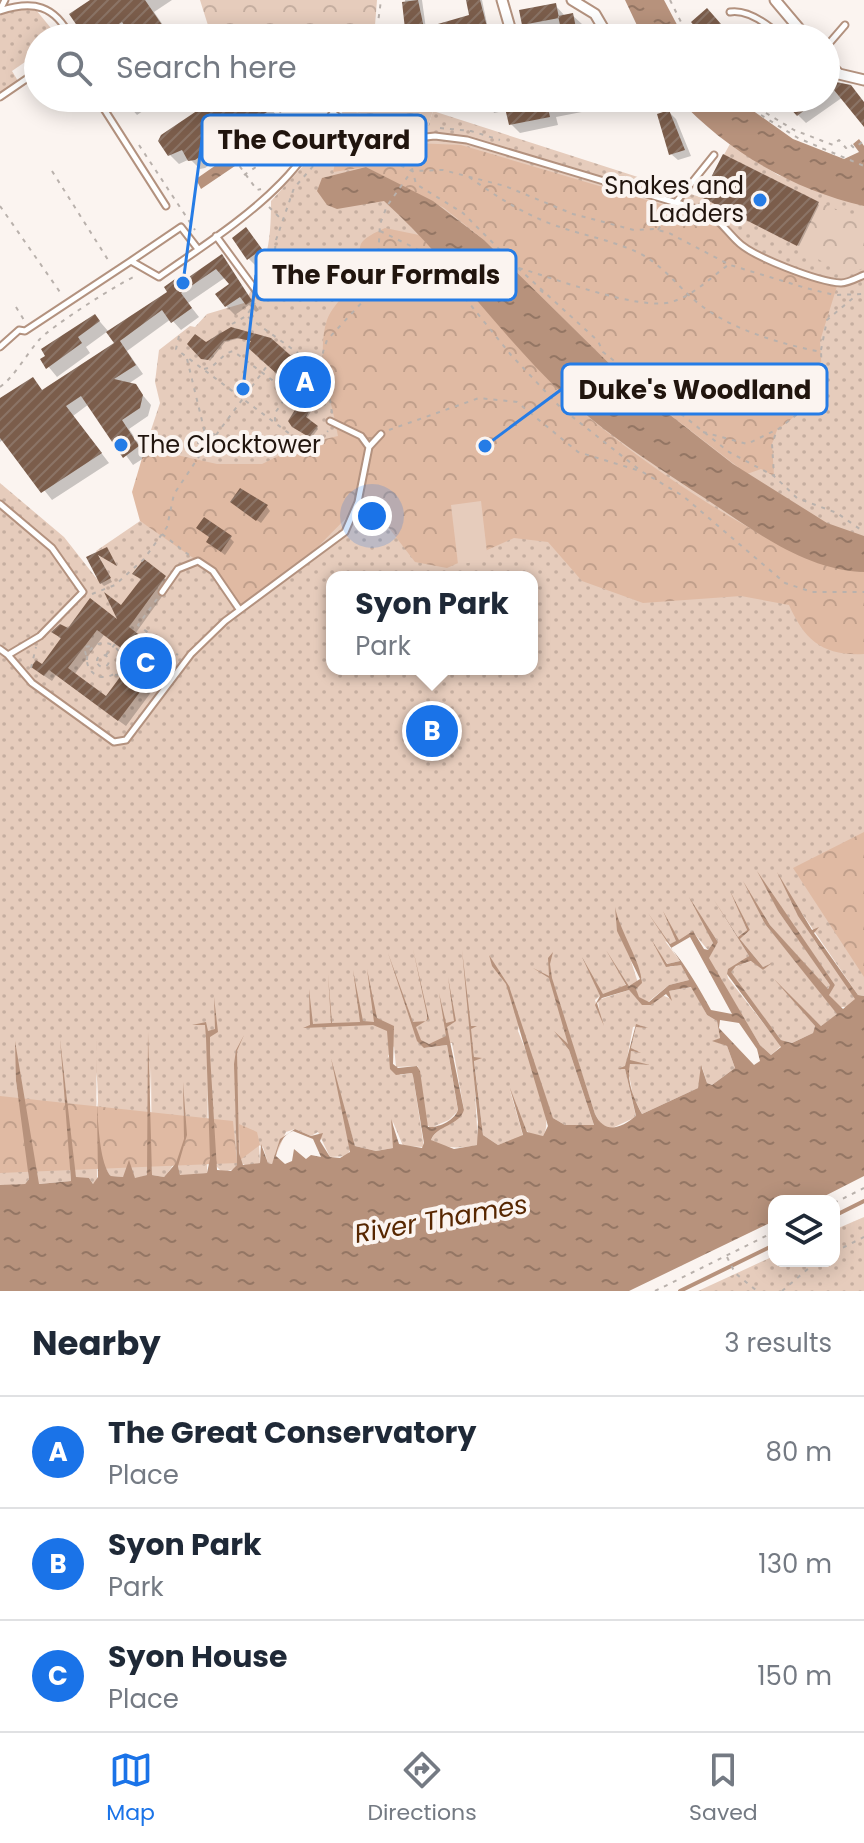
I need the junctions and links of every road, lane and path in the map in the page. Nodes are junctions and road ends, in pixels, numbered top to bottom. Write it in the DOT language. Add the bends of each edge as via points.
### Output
graph roads {
  1 [pos="5,0"];
  2 [pos="381,0"];
  3 [pos="502,0"];
  4 [pos="572,0"];
  5 [pos="670,0"];
  6 [pos="775,0"];
  7 [pos="0,11"];
  8 [pos="730,12"];
  9 [pos="61,24"];
  10 [pos="378,24"];
  11 [pos="509,24"];
  12 [pos="601,24"];
  13 [pos="682,24"];
  14 [pos="766,24"];
  15 [pos="795,24"];
  16 [pos="845,25"];
  17 [pos="840,31"];
  18 [pos="840,74"];
  19 [pos="864,80"];
  20 [pos="24,81"];
  21 [pos="0,97"];
  22 [pos="106,112"];
  23 [pos="280,112"];
  24 [pos="758,112"];
  25 [pos="766,112"];
  26 [pos="333,113"];
  27 [pos="405,140"];
  28 [pos="864,141"];
  29 [pos="222,142"];
  30 [pos="139,146"];
  31 [pos="714,155"];
  32 [pos="864,166"];
  33 [pos="52,171"];
  34 [pos="412,171"];
  35 [pos="244,175"];
  36 [pos="468,176"];
  37 [pos="266,196"];
  38 [pos="677,201"];
  39 [pos="0,206"];
  40 [pos="166,206"];
  41 [pos="268,207"];
  42 [pos="282,220"];
  43 [pos="658,230"];
  44 [pos="380,231"];
  45 [pos="216,235"];
  46 [pos="205,244"];
  47 [pos="198,249"];
  48 [pos="131,261"];
  49 [pos="730,265"];
  50 [pos="518,268"];
  51 [pos="114,271"];
  52 [pos="864,275"];
  53 [pos="159,277"];
  54 [pos="864,294"];
  55 [pos="690,295"];
  56 [pos="260,296"];
  57 [pos="855,297"];
  58 [pos="67,302"];
  59 [pos="16,307"];
  60 [pos="246,316"];
  61 [pos="26,322"];
  62 [pos="232,324"];
  63 [pos="34,334"];
  64 [pos="179,336"];
  65 [pos="38,340"];
  66 [pos="0,347"];
  67 [pos="821,352"];
  68 [pos="186,357"];
  69 [pos="267,366"];
  70 [pos="203,370"];
  71 [pos="262,373"];
  72 [pos="325,373"];
  73 [pos="0,387"];
  74 [pos="242,399"];
  75 [pos="330,421"];
  76 [pos="275,424"];
  77 [pos="777,430"];
  78 [pos="702,431"];
  79 [pos="205,433"];
  80 [pos="381,434"];
  81 [pos="216,435"];
  82 [pos="220,444"];
  83 [pos="303,444"];
  84 [pos="369,447"];
  85 [pos="202,452"];
  86 [pos="641,471"];
  87 [pos="774,476"];
  88 [pos="0,504"];
  89 [pos="864,532"];
  90 [pos="162,534"];
  91 [pos="198,561"];
  92 [pos="83,592"];
  93 [pos="162,592"];
  94 [pos="864,592"];
  95 [pos="239,609"];
  96 [pos="40,636"];
  97 [pos="114,645"];
  98 [pos="95,646"];
  99 [pos="0,649"];
  100 [pos="90,650"];
  101 [pos="8,655"];
  102 [pos="106,655"];
  103 [pos="98,656"];
  104 [pos="87,657"];
  105 [pos="182,658"];
  106 [pos="108,664"];
  107 [pos="99,666"];
  108 [pos="118,668"];
  109 [pos="93,674"];
  110 [pos="33,678"];
  111 [pos="864,1188"];
  112 [pos="840,1200"];
  113 [pos="768,1235"];
  114 [pos="864,1237"];
  115 [pos="840,1249"];
  116 [pos="726,1256"];
  117 [pos="810,1267"];
  118 [pos="657,1290"];
  119 [pos="757,1291"];
  120 [pos="782,1291"];
  1 -- 7 [label="lane"];
  2 -- 10 [label="path"];
  3 -- 11 [label="street"];
  4 -- 12 [label="street"];
  5 -- 13 [label="path"];
  6 -- 15 [label="street"];
  7 -- 9 [label="lane" via="18,1 35,2 50,9"];
  8 -- 14 [label="lane"];
  16 -- 17 [label="lane"];
  18 -- 19 [label="street"];
  20 -- 21 [label="lane"];
  22 -- 40 [label="lane"];
  23 -- 35 [label="path" via="294,129 277,153"];
  24 -- 32 [label="path" via="798,138"];
  25 -- 28 [label="path" via="833,145 839,140 854,148"];
  26 -- 27 [label="lane" via="378,142"];
  26 -- 37 [label="lane" via="299,162"];
  27 -- 34 [label="path"];
  27 -- 38 [label="lane" via="467,140"];
  29 -- 35 [label="path"];
  30 -- 46 [label="path"];
  31 -- 38 [label="lane"];
  33 -- 51 [label="path"];
  34 -- 36 [label="path"];
  34 -- 42 [label="path" via="375,153 338,151 322,156 294,188"];
  34 -- 44 [label="path" via="387,206"];
  34 -- 50 [label="path" via="416,184 472,221"];
  35 -- 37 [label="path"];
  36 -- 43 [label="path" via="573,214 634,230"];
  36 -- 55 [label="path" via="511,207 616,242 657,262"];
  37 -- 45 [label="lane"];
  38 -- 43 [label="path"];
  38 -- 52 [label="lane" via="707,212 725,224 738,243 776,263 844,283"];
  39 -- 58 [label="path"];
  41 -- 42 [label="path"];
  42 -- 56 [label="path" via="272,279"];
  43 -- 49 [label="path"];
  44 -- 72 [label="path" via="377,277 366,298 327,340"];
  44 -- 86 [label="path" via="421,251 560,407"];
  45 -- 46 [label="lane"];
  45 -- 56 [label="lane"];
  46 -- 47 [label="lane"];
  47 -- 48 [label="lane" via="181,227"];
  47 -- 53 [label="lane"];
  48 -- 51 [label="lane"];
  48 -- 53 [label="lane"];
  49 -- 55 [label="path"];
  49 -- 57 [label="path"];
  50 -- 50 [label="path" via="531,279 545,294 527,277"];
  50 -- 55 [label="path" via="616,297 668,304"];
  50 -- 78 [label="path" via="598,341 603,352"];
  51 -- 58 [label="lane"];
  53 -- 65 [label="path" via="136,275"];
  54 -- 57 [label="path"];
  55 -- 67 [label="path" via="718,316 780,344"];
  56 -- 60 [label="path"];
  57 -- 67 [label="path" via="827,320"];
  58 -- 66 [label="lane"];
  59 -- 61 [label="path"];
  60 -- 62 [label="path"];
  60 -- 72 [label="path"];
  63 -- 65 [label="path"];
  64 -- 68 [label="path" via="174,344"];
  65 -- 73 [label="path"];
  67 -- 77 [label="path" via="822,374 809,405"];
  68 -- 70 [label="path"];
  68 -- 79 [label="path"];
  69 -- 71 [label="path"];
  70 -- 71 [label="path" via="233,351"];
  70 -- 74 [label="path"];
  71 -- 74 [label="path"];
  71 -- 76 [label="path" via="285,391"];
  72 -- 75 [label="path"];
  74 -- 76 [label="path"];
  74 -- 81 [label="path"];
  75 -- 83 [label="path" via="328,431"];
  75 -- 84 [label="lane" via="361,436"];
  76 -- 83 [label="path"];
  77 -- 78 [label="path" via="747,444"];
  77 -- 87 [label="path" via="772,444"];
  78 -- 87 [label="path"];
  79 -- 81 [label="path"];
  79 -- 85 [label="path" via="198,442"];
  80 -- 84 [label="lane"];
  80 -- 86 [label="path" via="479,398 517,402 578,452"];
  81 -- 82 [label="path"];
  82 -- 83 [label="path"];
  82 -- 85 [label="path" via="215,453"];
  84 -- 95 [label="lane" via="358,502 345,532"];
  85 -- 90 [label="path" via="174,494"];
  86 -- 94 [label="path" via="683,496 785,583 812,592"];
  87 -- 89 [label="path" via="797,498 837,513"];
  88 -- 92 [label="lane" via="52,548"];
  90 -- 91 [label="path"];
  90 -- 92 [label="path" via="115,585 99,594"];
  91 -- 93 [label="lane" via="178,569"];
  91 -- 95 [label="lane" via="213,571"];
  92 -- 96 [label="lane"];
  93 -- 105 [label="path" via="138,625"];
  95 -- 101 [label="lane" via="191,654 120,743 32,683"];
  96 -- 101 [label="lane"];
  96 -- 110 [label="path" via="30,670"];
  97 -- 98 [label="path"];
  97 -- 102 [label="path"];
  97 -- 108 [label="path" via="120,655"];
  98 -- 100 [label="path"];
  98 -- 104 [label="path" via="84,647"];
  99 -- 101 [label="lane"];
  100 -- 103 [label="path"];
  100 -- 104 [label="path"];
  102 -- 103 [label="path"];
  102 -- 106 [label="path"];
  103 -- 107 [label="path"];
  104 -- 109 [label="path"];
  106 -- 107 [label="path"];
  106 -- 108 [label="path"];
  107 -- 109 [label="path"];
  108 -- 109 [label="path" via="113,675"];
  111 -- 112 [label="path"];
  113 -- 116 [label="path"];
  114 -- 115 [label="path"];
  116 -- 118 [label="path"];
  116 -- 119 [label="path"];
  117 -- 120 [label="path"];
}
